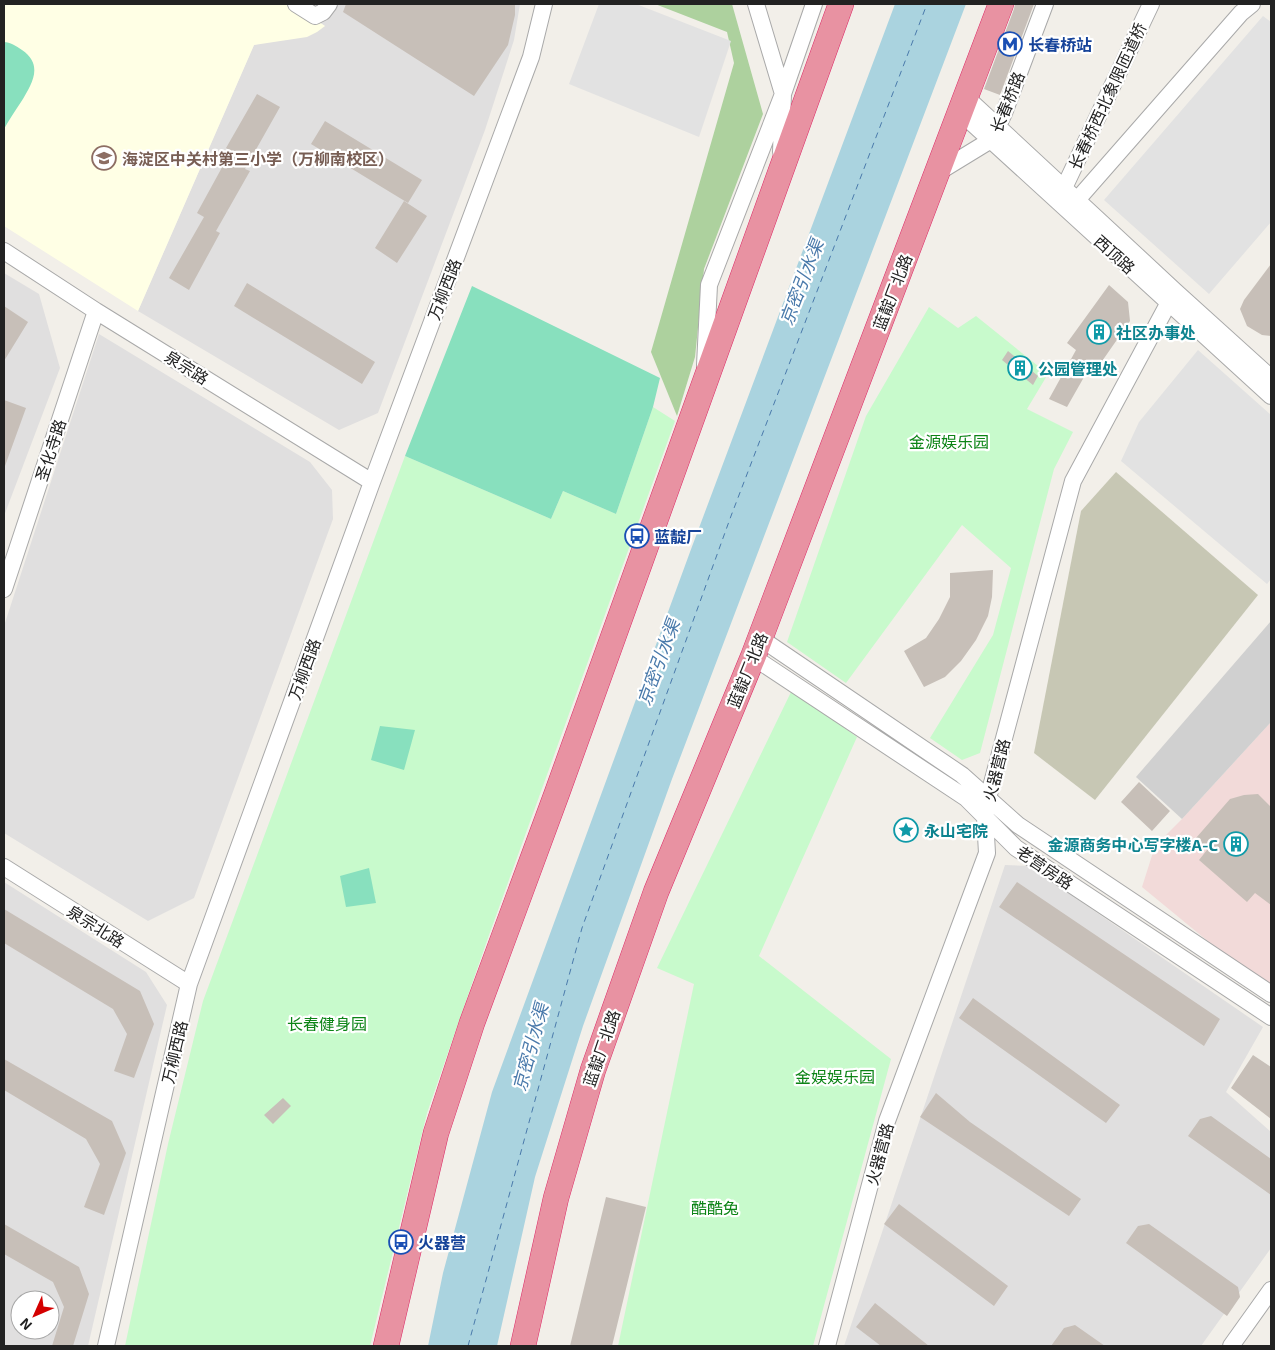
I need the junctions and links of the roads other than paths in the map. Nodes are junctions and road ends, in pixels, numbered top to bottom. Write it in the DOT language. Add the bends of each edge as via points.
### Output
graph roads {
  1 [pos="296,4"];
  2 [pos="329,4"];
  3 [pos="544,4"];
  4 [pos="756,4"];
  5 [pos="814,4"];
  6 [pos="841,4"];
  7 [pos="1001,4"];
  8 [pos="1045,4"];
  9 [pos="1151,4"];
  10 [pos="1252,4"];
  11 [pos="783,94"];
  12 [pos="963,104"];
  13 [pos="994,133"];
  14 [pos="780,173"];
  15 [pos="937,173"];
  16 [pos="1064,188"];
  17 [pos="1077,200"];
  18 [pos="4,251"];
  19 [pos="1172,297"];
  20 [pos="96,311"];
  21 [pos="1271,378"];
  22 [pos="704,387"];
  23 [pos="1271,396"];
  24 [pos="372,482"];
  25 [pos="4,589"];
  26 [pos="756,647"];
  27 [pos="988,798"];
  28 [pos="985,818"];
  29 [pos="4,868"];
  30 [pos="189,984"];
  31 [pos="1271,994"];
  32 [pos="1271,1017"];
  33 [pos="1271,1290"];
  34 [pos="106,1346"];
  35 [pos="386,1346"];
  36 [pos="523,1346"];
  37 [pos="827,1346"];
  38 [pos="1231,1346"];
  1 -- 2 [label="street" via="315,16"];
  3 -- 24 [label="street, 万柳西路" via="531,57"];
  4 -- 11 [label="street"];
  5 -- 11 [label="street"];
  6 -- 14 [label="highway"];
  7 -- 12 [label="highway, 蓝靛厂北路"];
  8 -- 13 [label="street, 长春桥路"];
  9 -- 16 [label="street, 长春桥西北象限匝道桥"];
  10 -- 17 [label="street"];
  11 -- 14 [label="street"];
  11 -- 22 [label="street" via="709,285"];
  12 -- 13 [label="street, 西顶路"];
  12 -- 15 [label="highway, 蓝靛厂北路"];
  13 -- 15 [label="street, 长春桥路"];
  13 -- 16 [label="street, 西顶路"];
  13 -- 19 [label="street, 西顶路"];
  14 -- 22 [label="highway"];
  15 -- 26 [label="highway, 蓝靛厂北路"];
  16 -- 17 [label="street, 西顶路"];
  17 -- 19 [label="street, 西顶路"];
  18 -- 20 [label="street, 泉宗路"];
  19 -- 21 [label="street, 西顶路"];
  19 -- 23 [label="street, 西顶路"];
  19 -- 27 [label="street, 火器营路" via="1073,481"];
  20 -- 24 [label="street, 泉宗路"];
  20 -- 25 [label="street, 圣化寺路"];
  22 -- 35 [label="highway" via="472,1024 436,1133"];
  24 -- 30 [label="street, 万柳西路"];
  26 -- 27 [label="street, 老营房路" via="962,776"];
  26 -- 28 [label="street, 老营房路" via="966,798"];
  26 -- 36 [label="highway, 蓝靛厂北路" via="656,892 593,1070 556,1198"];
  27 -- 28 [label="street, 火器营路"];
  27 -- 31 [label="street, 老营房路" via="1018,825"];
  28 -- 32 [label="street, 老营房路" via="1016,848"];
  28 -- 37 [label="street, 火器营路" via="987,853 887,1121"];
  29 -- 30 [label="street, 泉宗北路"];
  30 -- 34 [label="street, 万柳西路"];
  33 -- 38 [label="street"];
}
